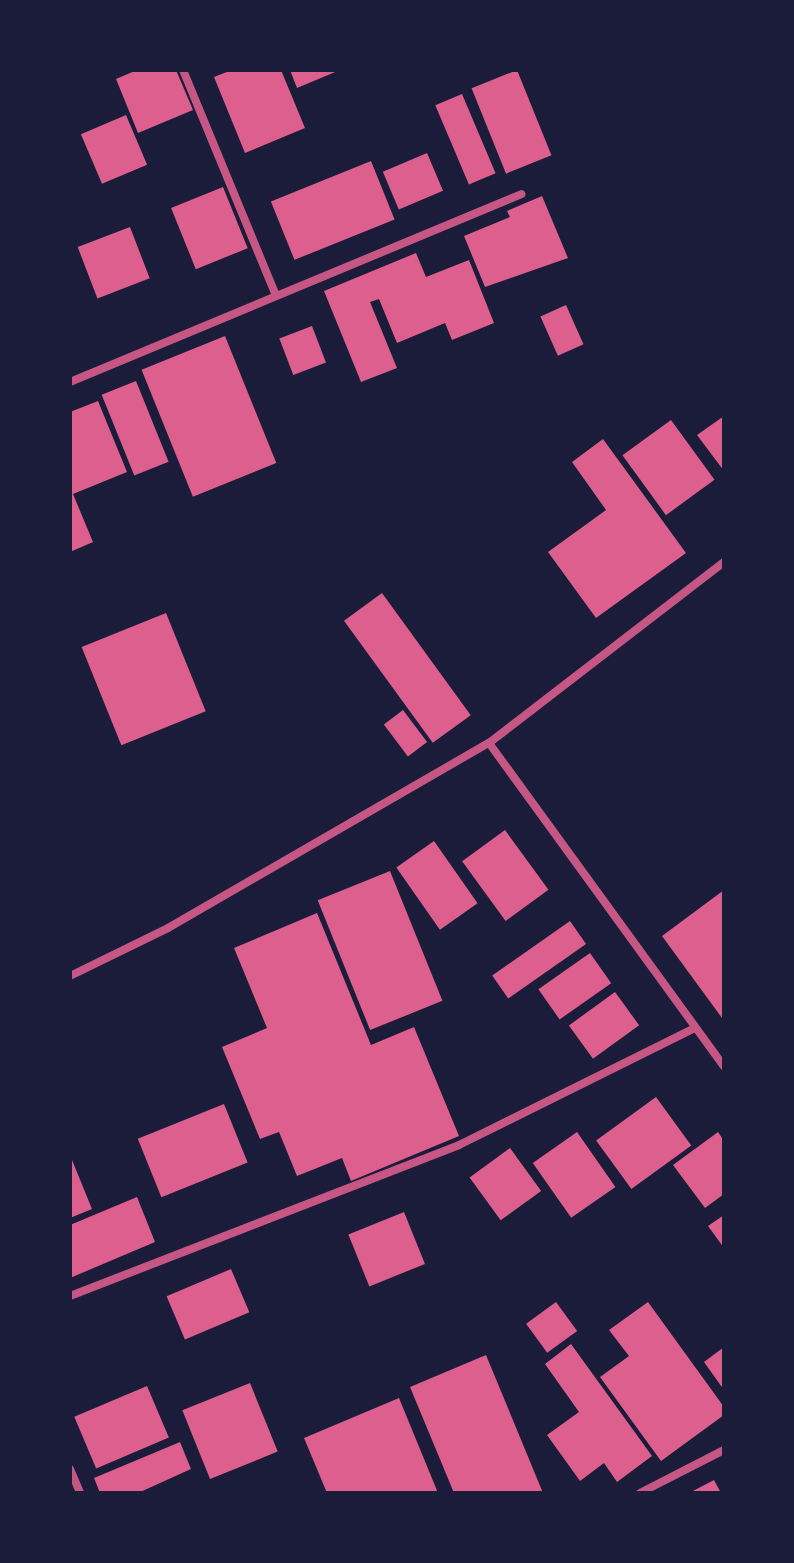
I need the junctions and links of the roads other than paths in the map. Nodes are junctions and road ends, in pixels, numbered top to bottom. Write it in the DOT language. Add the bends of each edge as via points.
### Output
graph roads {
  1 [pos="183,70"];
  2 [pos="521,194"];
  3 [pos="276,296"];
  4 [pos="70,382"];
  5 [pos="724,562"];
  6 [pos="489,743"];
  7 [pos="70,976"];
  8 [pos="695,1028"];
  9 [pos="724,1067"];
  10 [pos="70,1296"];
  11 [pos="724,1450"];
  12 [pos="70,1469"];
  13 [pos="80,1493"];
  14 [pos="640,1493"];
  1 -- 3 [label="street"];
  2 -- 3 [label="street"];
  3 -- 4 [label="street"];
  5 -- 6 [label="street"];
  6 -- 7 [label="street" via="195,913"];
  6 -- 8 [label="street"];
  8 -- 9 [label="street"];
  8 -- 10 [label="street" via="459,1145"];
  11 -- 14 [label="street"];
  12 -- 13 [label="street"];
}
